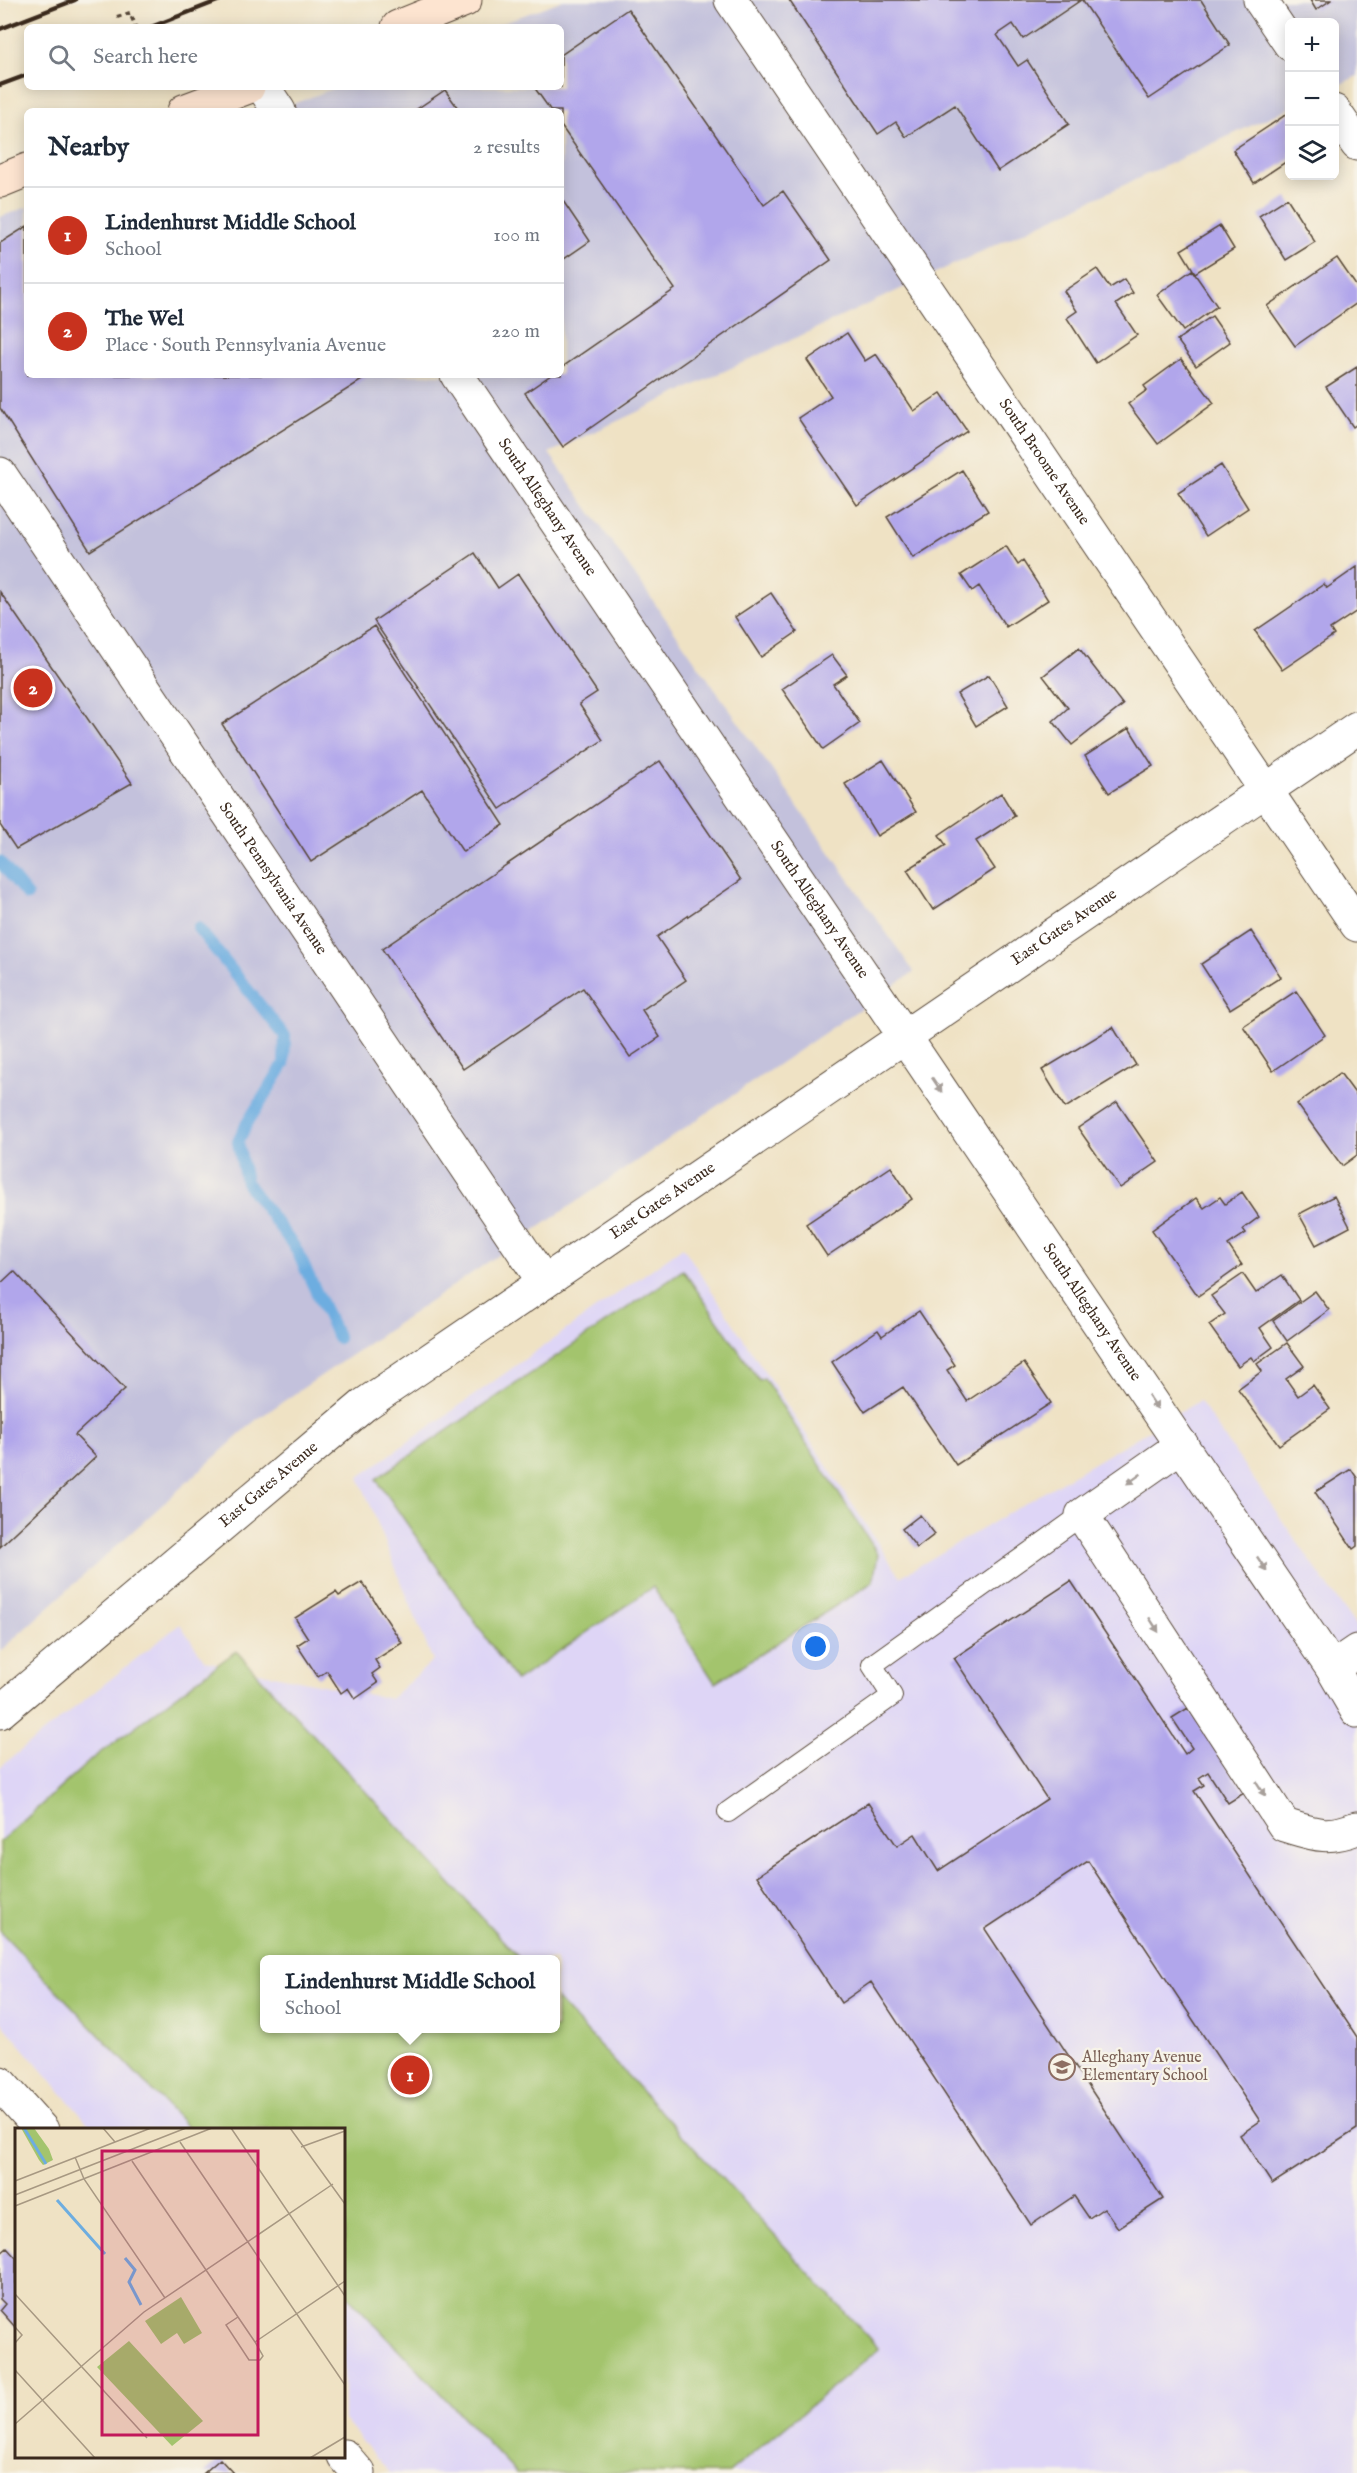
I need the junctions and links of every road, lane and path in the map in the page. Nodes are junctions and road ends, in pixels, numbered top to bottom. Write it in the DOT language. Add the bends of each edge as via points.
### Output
graph roads {
  1 [pos="465,0"];
  2 [pos="731,0"];
  3 [pos="1260,0"];
  4 [pos="117,17"];
  5 [pos="135,24"];
  6 [pos="405,24"];
  7 [pos="1285,37"];
  8 [pos="240,90"];
  9 [pos="265,90"];
  10 [pos="192,108"];
  11 [pos="277,108"];
  12 [pos="1339,117"];
  13 [pos="1357,144"];
  14 [pos="24,172"];
  15 [pos="0,181"];
  16 [pos="459,378"];
  17 [pos="0,474"];
  18 [pos="1357,728"];
  19 [pos="1264,790"];
  20 [pos="1357,925"];
  21 [pos="904,1036"];
  22 [pos="544,1282"];
  23 [pos="1182,1446"];
  24 [pos="1082,1515"];
  25 [pos="1344,1659"];
  26 [pos="0,1712"];
  27 [pos="1357,1712"];
  28 [pos="728,1812"];
  29 [pos="1357,1828"];
  30 [pos="0,2084"];
  31 [pos="40,2128"];
  32 [pos="345,2457"];
  33 [pos="359,2473"];
  1 -- 6 [label="main road"];
  2 -- 19 [label="street, South Broome Avenue"];
  3 -- 7 [label="street"];
  4 -- 5 [label="path" via="130,13"];
  8 -- 10 [label="main road"];
  9 -- 11 [label="street"];
  12 -- 13 [label="street"];
  14 -- 15 [label="main road"];
  16 -- 21 [label="street, South Alleghany Avenue"];
  17 -- 22 [label="street, South Pennsylvania Avenue"];
  18 -- 19 [label="street, East Gates Avenue"];
  19 -- 20 [label="street, South Broome Avenue"];
  19 -- 21 [label="street, East Gates Avenue"];
  21 -- 22 [label="street, East Gates Avenue"];
  21 -- 23 [label="street, South Alleghany Avenue, one-way"];
  22 -- 26 [label="street, East Gates Avenue" via="364,1405"];
  23 -- 24 [label="street, one-way"];
  23 -- 25 [label="street, South Alleghany Avenue, one-way"];
  24 -- 28 [label="lane" via="872,1665 892,1696"];
  24 -- 29 [label="street, one-way" via="1284,1825 1317,1835 1338,1835"];
  25 -- 27 [label="street, South Alleghany Avenue"];
  30 -- 31 [label="street"];
  32 -- 33 [label="street"];
}
